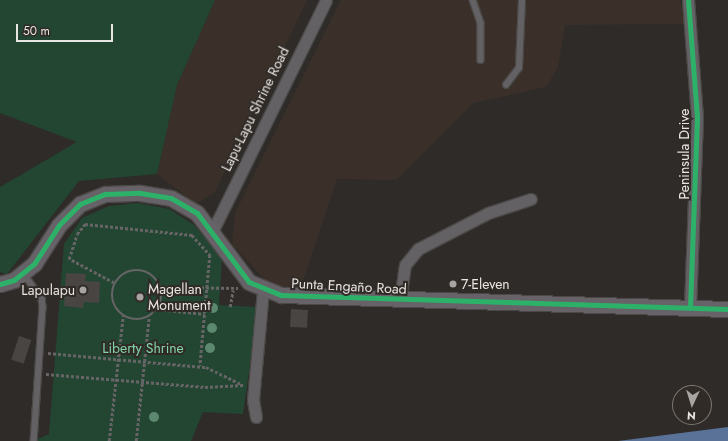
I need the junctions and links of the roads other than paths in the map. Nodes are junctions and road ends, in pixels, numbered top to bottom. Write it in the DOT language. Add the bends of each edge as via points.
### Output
graph roads {
  1 [pos="326,0"];
  2 [pos="473,0"];
  3 [pos="522,0"];
  4 [pos="688,0"];
  5 [pos="480,60"];
  6 [pos="506,85"];
  7 [pos="531,198"];
  8 [pos="212,232"];
  9 [pos="24,274"];
  10 [pos="0,284"];
  11 [pos="263,290"];
  12 [pos="400,300"];
  13 [pos="690,308"];
  14 [pos="728,309"];
  15 [pos="256,417"];
  16 [pos="34,441"];
  1 -- 8 [label="street, Lapu-Lapu Shrine Road"];
  2 -- 5 [label="lane" via="481,23"];
  3 -- 6 [label="lane" via="519,68"];
  4 -- 13 [label="street, Peninsula Drive" via="697,117"];
  7 -- 12 [label="street" via="488,213 418,249 405,265"];
  8 -- 9 [label="street, Punta Engaño Road" via="197,213 171,198 140,192 106,194 80,204 59,225"];
  8 -- 11 [label="street, Punta Engaño Road" via="249,282"];
  9 -- 10 [label="street"];
  9 -- 16 [label="lane" via="42,299"];
  11 -- 12 [label="street, Punta Engaño Road" via="304,298"];
  11 -- 15 [label="street" via="255,385"];
  12 -- 13 [label="street, Punta Engaño Road"];
  13 -- 14 [label="street, Punta Engaño Road"];
}
